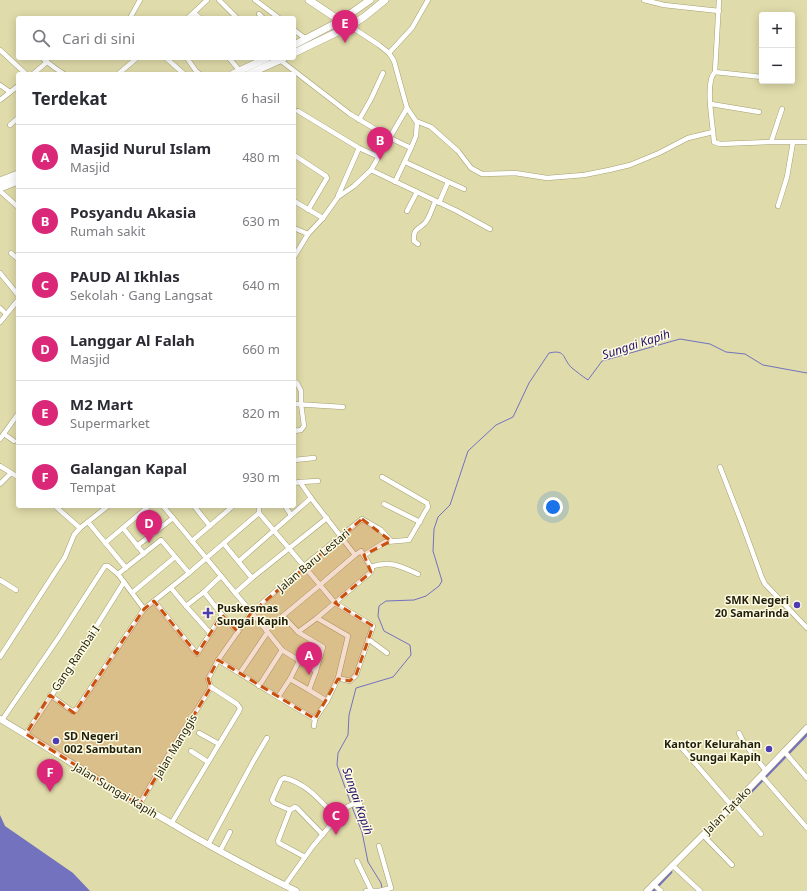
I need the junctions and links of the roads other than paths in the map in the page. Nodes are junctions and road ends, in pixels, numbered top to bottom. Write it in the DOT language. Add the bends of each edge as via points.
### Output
graph roads {
  1 [pos="140,0"];
  2 [pos="207,0"];
  3 [pos="219,0"];
  4 [pos="255,0"];
  5 [pos="309,0"];
  6 [pos="370,0"];
  7 [pos="385,0"];
  8 [pos="428,0"];
  9 [pos="644,0"];
  10 [pos="719,0"];
  11 [pos="319,3"];
  12 [pos="719,11"];
  13 [pos="194,13"];
  14 [pos="131,16"];
  15 [pos="190,16"];
  16 [pos="198,16"];
  17 [pos="235,16"];
  18 [pos="276,16"];
  19 [pos="340,21"];
  20 [pos="350,26"];
  21 [pos="296,32"];
  22 [pos="306,39"];
  23 [pos="296,44"];
  24 [pos="0,50"];
  25 [pos="296,53"];
  26 [pos="389,53"];
  27 [pos="44,60"];
  28 [pos="135,60"];
  29 [pos="168,60"];
  30 [pos="188,60"];
  31 [pos="231,60"];
  32 [pos="263,60"];
  33 [pos="280,60"];
  34 [pos="283,60"];
  35 [pos="47,62"];
  36 [pos="240,71"];
  37 [pos="24,72"];
  38 [pos="36,72"];
  39 [pos="61,72"];
  40 [pos="120,72"];
  41 [pos="182,72"];
  42 [pos="197,72"];
  43 [pos="253,72"];
  44 [pos="715,72"];
  45 [pos="383,73"];
  46 [pos="759,77"];
  47 [pos="0,85"];
  48 [pos="16,88"];
  49 [pos="10,92"];
  50 [pos="0,100"];
  51 [pos="711,104"];
  52 [pos="407,108"];
  53 [pos="782,109"];
  54 [pos="298,111"];
  55 [pos="759,112"];
  56 [pos="16,120"];
  57 [pos="360,120"];
  58 [pos="417,122"];
  59 [pos="10,125"];
  60 [pos="713,132"];
  61 [pos="390,138"];
  62 [pos="771,142"];
  63 [pos="793,142"];
  64 [pos="807,142"];
  65 [pos="359,148"];
  66 [pos="411,148"];
  67 [pos="296,155"];
  68 [pos="379,157"];
  69 [pos="405,162"];
  70 [pos="371,170"];
  71 [pos="16,175"];
  72 [pos="0,181"];
  73 [pos="16,182"];
  74 [pos="395,182"];
  75 [pos="448,182"];
  76 [pos="0,188"];
  77 [pos="464,189"];
  78 [pos="0,191"];
  79 [pos="417,192"];
  80 [pos="338,197"];
  81 [pos="296,202"];
  82 [pos="437,202"];
  83 [pos="16,205"];
  84 [pos="778,206"];
  85 [pos="308,210"];
  86 [pos="407,211"];
  87 [pos="323,218"];
  88 [pos="296,229"];
  89 [pos="490,229"];
  90 [pos="308,234"];
  91 [pos="418,244"];
  92 [pos="11,254"];
  93 [pos="296,254"];
  94 [pos="16,258"];
  95 [pos="0,273"];
  96 [pos="16,293"];
  97 [pos="16,302"];
  98 [pos="0,308"];
  99 [pos="6,314"];
  100 [pos="0,322"];
  101 [pos="296,383"];
  102 [pos="296,404"];
  103 [pos="301,404"];
  104 [pos="343,407"];
  105 [pos="16,417"];
  106 [pos="296,430"];
  107 [pos="4,434"];
  108 [pos="0,439"];
  109 [pos="14,441"];
  110 [pos="314,458"];
  111 [pos="296,460"];
  112 [pos="0,466"];
  113 [pos="720,467"];
  114 [pos="11,473"];
  115 [pos="16,476"];
  116 [pos="382,477"];
  117 [pos="318,481"];
  118 [pos="296,482"];
  119 [pos="300,482"];
  120 [pos="0,484"];
  121 [pos="311,498"];
  122 [pos="384,504"];
  123 [pos="57,508"];
  124 [pos="106,508"];
  125 [pos="147,508"];
  126 [pos="164,508"];
  127 [pos="196,508"];
  128 [pos="225,508"];
  129 [pos="259,508"];
  130 [pos="286,508"];
  131 [pos="259,513"];
  132 [pos="291,515"];
  133 [pos="172,518"];
  134 [pos="326,518"];
  135 [pos="88,522"];
  136 [pos="420,522"];
  137 [pos="210,526"];
  138 [pos="80,528"];
  139 [pos="123,528"];
  140 [pos="274,530"];
  141 [pos="154,532"];
  142 [pos="340,536"];
  143 [pos="161,540"];
  144 [pos="192,540"];
  145 [pos="391,541"];
  146 [pos="106,543"];
  147 [pos="224,544"];
  148 [pos="137,546"];
  149 [pos="289,548"];
  150 [pos="144,554"];
  151 [pos="355,555"];
  152 [pos="364,555"];
  153 [pos="175,557"];
  154 [pos="206,559"];
  155 [pos="239,561"];
  156 [pos="304,566"];
  157 [pos="370,567"];
  158 [pos="126,568"];
  159 [pos="189,573"];
  160 [pos="118,574"];
  161 [pos="418,574"];
  162 [pos="221,576"];
  163 [pos="252,578"];
  164 [pos="0,580"];
  165 [pos="124,582"];
  166 [pos="320,585"];
  167 [pos="171,588"];
  168 [pos="16,590"];
  169 [pos="133,592"];
  170 [pos="204,592"];
  171 [pos="235,593"];
  172 [pos="154,601"];
  173 [pos="335,603"];
  174 [pos="186,606"];
  175 [pos="144,609"];
  176 [pos="251,614"];
  177 [pos="222,615"];
  178 [pos="283,616"];
  179 [pos="318,618"];
  180 [pos="807,628"];
  181 [pos="238,632"];
  182 [pos="266,632"];
  183 [pos="298,632"];
  184 [pos="210,633"];
  185 [pos="368,639"];
  186 [pos="282,650"];
  187 [pos="387,653"];
  188 [pos="0,657"];
  189 [pos="218,660"];
  190 [pos="299,661"];
  191 [pos="316,671"];
  192 [pos="240,673"];
  193 [pos="338,678"];
  194 [pos="290,679"];
  195 [pos="259,686"];
  196 [pos="211,687"];
  197 [pos="309,690"];
  198 [pos="50,695"];
  199 [pos="278,697"];
  200 [pos="327,701"];
  201 [pos="1,719"];
  202 [pos="315,719"];
  203 [pos="314,726"];
  204 [pos="807,728"];
  205 [pos="199,733"];
  206 [pos="739,733"];
  207 [pos="26,734"];
  208 [pos="267,738"];
  209 [pos="219,744"];
  210 [pos="681,747"];
  211 [pos="191,751"];
  212 [pos="786,754"];
  213 [pos="208,762"];
  214 [pos="764,776"];
  215 [pos="807,778"];
  216 [pos="139,805"];
  217 [pos="734,805"];
  218 [pos="290,810"];
  219 [pos="337,818"];
  220 [pos="171,824"];
  221 [pos="807,828"];
  222 [pos="364,830"];
  223 [pos="230,832"];
  224 [pos="761,834"];
  225 [pos="323,835"];
  226 [pos="704,835"];
  227 [pos="208,845"];
  228 [pos="379,846"];
  229 [pos="220,851"];
  230 [pos="305,857"];
  231 [pos="357,861"];
  232 [pos="732,865"];
  233 [pos="673,866"];
  234 [pos="653,884"];
  235 [pos="285,885"];
  236 [pos="296,891"];
  237 [pos="369,891"];
  238 [pos="379,891"];
  239 [pos="647,891"];
  240 [pos="661,891"];
  241 [pos="700,891"];
  1 -- 14 [label="street"];
  2 -- 13 [label="street"];
  3 -- 17 [label="street"];
  4 -- 18 [label="street"];
  5 -- 11 [label="main road"];
  6 -- 19 [label="main road"];
  7 -- 20 [label="main road"];
  8 -- 26 [label="street" via="412,28"];
  9 -- 12 [label="street" via="664,5"];
  10 -- 12 [label="street"];
  11 -- 19 [label="main road"];
  12 -- 44 [label="street"];
  13 -- 15 [label="street"];
  13 -- 16 [label="street"];
  19 -- 20 [label="main road"];
  19 -- 22 [label="main road"];
  20 -- 25 [label="main road"];
  20 -- 26 [label="street"];
  21 -- 22 [label="street"];
  22 -- 23 [label="main road"];
  24 -- 37 [label="street"];
  26 -- 52 [label="street" via="394,61"];
  27 -- 35 [label="street"];
  28 -- 40 [label="street"];
  29 -- 41 [label="street"];
  30 -- 42 [label="street"];
  31 -- 36 [label="street"];
  32 -- 36 [label="main road"];
  33 -- 43 [label="main road"];
  34 -- 57 [label="street"];
  35 -- 38 [label="street"];
  35 -- 39 [label="street"];
  44 -- 46 [label="street"];
  44 -- 51 [label="street" via="710,86"];
  45 -- 57 [label="street"];
  47 -- 49 [label="street"];
  48 -- 49 [label="street"];
  49 -- 50 [label="street"];
  51 -- 55 [label="street"];
  51 -- 60 [label="street"];
  52 -- 58 [label="street"];
  52 -- 61 [label="street"];
  53 -- 62 [label="street"];
  54 -- 65 [label="street"];
  56 -- 59 [label="street"];
  57 -- 61 [label="street"];
  58 -- 60 [label="street" via="431,127 458,150 471,168 482,174 515,173 547,178 584,175 630,165 688,138"];
  58 -- 66 [label="street" via="416,136"];
  60 -- 62 [label="street" via="714,142 720,144"];
  61 -- 66 [label="street"];
  61 -- 68 [label="street"];
  62 -- 63 [label="street"];
  63 -- 64 [label="street"];
  63 -- 84 [label="street" via="787,177"];
  65 -- 68 [label="street"];
  65 -- 80 [label="street"];
  66 -- 69 [label="street"];
  67 -- 85 [label="street" via="327,178"];
  68 -- 70 [label="street"];
  69 -- 74 [label="street"];
  69 -- 75 [label="street"];
  70 -- 74 [label="street"];
  70 -- 80 [label="street"];
  71 -- 72 [label="main road"];
  73 -- 76 [label="main road"];
  74 -- 79 [label="street"];
  75 -- 77 [label="street"];
  75 -- 82 [label="street"];
  78 -- 83 [label="street"];
  79 -- 82 [label="street"];
  79 -- 86 [label="street"];
  80 -- 87 [label="street"];
  81 -- 85 [label="street"];
  82 -- 89 [label="street"];
  82 -- 91 [label="street" via="426,222 415,232 414,241"];
  85 -- 87 [label="street"];
  87 -- 90 [label="street"];
  88 -- 90 [label="street"];
  90 -- 93 [label="street"];
  92 -- 94 [label="street"];
  95 -- 96 [label="street"];
  97 -- 99 [label="street"];
  98 -- 99 [label="street"];
  99 -- 100 [label="street"];
  101 -- 103 [label="street" via="301,390"];
  102 -- 103 [label="street"];
  103 -- 104 [label="street"];
  103 -- 106 [label="street" via="304,426"];
  105 -- 107 [label="street"];
  107 -- 108 [label="street"];
  107 -- 109 [label="street"];
  110 -- 111 [label="street"];
  112 -- 114 [label="street"];
  113 -- 180 [label="street" via="765,584"];
  114 -- 115 [label="street"];
  114 -- 120 [label="street"];
  116 -- 136 [label="street" via="427,503 428,507"];
  117 -- 119 [label="street"];
  118 -- 119 [label="street"];
  119 -- 121 [label="street"];
  121 -- 132 [label="street"];
  121 -- 134 [label="street"];
  122 -- 136 [label="street"];
  123 -- 138 [label="street"];
  124 -- 135 [label="street"];
  125 -- 139 [label="street"];
  126 -- 133 [label="street"];
  127 -- 137 [label="street"];
  128 -- 137 [label="street"];
  129 -- 131 [label="street"];
  130 -- 132 [label="street"];
  131 -- 140 [label="street"];
  131 -- 147 [label="street"];
  132 -- 140 [label="street"];
  133 -- 141 [label="street"];
  133 -- 144 [label="street"];
  134 -- 142 [label="street"];
  134 -- 149 [label="street"];
  135 -- 138 [label="street"];
  135 -- 146 [label="street"];
  136 -- 145 [label="street" via="409,540"];
  137 -- 144 [label="street"];
  138 -- 188 [label="street" via="74,535 65,557"];
  139 -- 146 [label="street"];
  139 -- 148 [label="street"];
  140 -- 149 [label="street"];
  140 -- 155 [label="street"];
  141 -- 143 [label="street"];
  141 -- 148 [label="street"];
  142 -- 145 [label="street, Jalan Baru Lestari" via="363,519 381,530"];
  142 -- 151 [label="street"];
  142 -- 156 [label="street, Jalan Baru Lestari"];
  143 -- 150 [label="street"];
  143 -- 153 [label="street"];
  144 -- 154 [label="street"];
  145 -- 152 [label="street"];
  146 -- 158 [label="street"];
  147 -- 154 [label="street"];
  147 -- 155 [label="street"];
  148 -- 150 [label="street"];
  149 -- 156 [label="street"];
  149 -- 163 [label="street"];
  150 -- 158 [label="street"];
  151 -- 152 [label="street" via="360,551"];
  151 -- 166 [label="street"];
  152 -- 157 [label="street"];
  153 -- 159 [label="street"];
  153 -- 169 [label="street"];
  154 -- 159 [label="street"];
  154 -- 162 [label="street"];
  155 -- 163 [label="street"];
  156 -- 166 [label="street"];
  156 -- 176 [label="street, Jalan Baru Lestari"];
  157 -- 161 [label="street" via="391,564"];
  157 -- 173 [label="street" via="371,572"];
  158 -- 160 [label="street"];
  159 -- 167 [label="street"];
  160 -- 165 [label="street"];
  160 -- 201 [label="street" via="108,566 103,568 59,637"];
  162 -- 170 [label="street"];
  162 -- 171 [label="street"];
  163 -- 171 [label="street"];
  164 -- 168 [label="street"];
  165 -- 169 [label="street"];
  165 -- 198 [label="street, Gang Rambai I"];
  166 -- 173 [label="street"];
  166 -- 178 [label="street"];
  167 -- 172 [label="street"];
  167 -- 174 [label="street"];
  169 -- 175 [label="street"];
  170 -- 174 [label="street"];
  170 -- 177 [label="street"];
  171 -- 176 [label="street"];
  172 -- 175 [label="street"];
  172 -- 184 [label="street" via="197,654"];
  173 -- 179 [label="street"];
  173 -- 185 [label="street" via="372,625"];
  174 -- 184 [label="street"];
  175 -- 198 [label="street" via="76,710 72,711"];
  176 -- 181 [label="street, Jalan Baru Lestari"];
  176 -- 182 [label="street"];
  177 -- 181 [label="street"];
  177 -- 184 [label="street"];
  178 -- 182 [label="street"];
  178 -- 183 [label="street"];
  179 -- 183 [label="street"];
  179 -- 193 [label="street" via="348,636"];
  181 -- 189 [label="street, Jalan Baru Lestari"];
  182 -- 186 [label="street"];
  182 -- 192 [label="street"];
  183 -- 191 [label="street" via="323,647"];
  185 -- 187 [label="street"];
  185 -- 193 [label="street" via="353,679 349,681"];
  186 -- 190 [label="street"];
  186 -- 195 [label="street"];
  189 -- 192 [label="street"];
  189 -- 196 [label="street, Jalan Baru Lestari" via="208,678"];
  190 -- 191 [label="street"];
  190 -- 194 [label="street"];
  191 -- 197 [label="street"];
  192 -- 195 [label="street"];
  193 -- 200 [label="street"];
  194 -- 197 [label="street"];
  194 -- 199 [label="street"];
  195 -- 199 [label="street"];
  196 -- 209 [label="street" via="240,708"];
  196 -- 216 [label="street, Jalan Manggis"];
  197 -- 200 [label="street"];
  198 -- 207 [label="street, Gang Rambai I"];
  199 -- 202 [label="street"];
  200 -- 202 [label="street"];
  201 -- 207 [label="street, Jalan Sungai Kapih"];
  202 -- 203 [label="street"];
  204 -- 212 [label="street, Jalan Tatako"];
  205 -- 209 [label="street"];
  206 -- 214 [label="street"];
  207 -- 216 [label="street, Jalan Sungai Kapih"];
  208 -- 227 [label="street"];
  209 -- 213 [label="street"];
  210 -- 217 [label="street"];
  211 -- 213 [label="street"];
  212 -- 214 [label="street, Jalan Tatako"];
  212 -- 215 [label="street"];
  213 -- 220 [label="street"];
  214 -- 217 [label="street, Jalan Tatako"];
  214 -- 221 [label="street"];
  216 -- 220 [label="street, Jalan Sungai Kapih"];
  217 -- 224 [label="street"];
  217 -- 226 [label="street, Jalan Tatako"];
  218 -- 219 [label="street" via="272,800 282,778 306,787"];
  218 -- 225 [label="street" via="297,808"];
  218 -- 230 [label="street" via="278,841"];
  219 -- 222 [label="street" via="346,808 357,803 361,805"];
  219 -- 225 [label="street"];
  220 -- 227 [label="street, Jalan Sungai Kapih"];
  223 -- 229 [label="street"];
  225 -- 230 [label="street"];
  226 -- 232 [label="street"];
  226 -- 233 [label="street, Jalan Tatako"];
  227 -- 229 [label="street, Jalan Sungai Kapih"];
  228 -- 238 [label="street" via="390,886 390,889"];
  229 -- 235 [label="street, Jalan Sungai Kapih"];
  230 -- 235 [label="street"];
  231 -- 237 [label="street"];
  233 -- 234 [label="street, Jalan Tatako"];
  233 -- 241 [label="street"];
  234 -- 239 [label="street, Jalan Tatako"];
  234 -- 240 [label="street"];
  235 -- 236 [label="street, Jalan Sungai Kapih"];
  237 -- 238 [label="street"];
}
